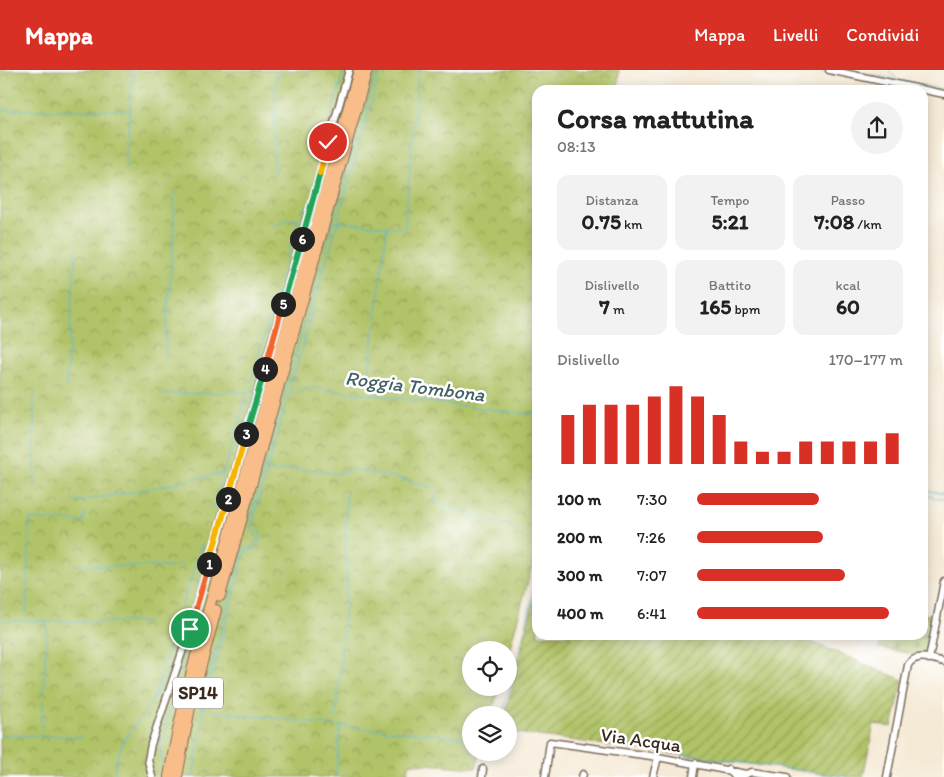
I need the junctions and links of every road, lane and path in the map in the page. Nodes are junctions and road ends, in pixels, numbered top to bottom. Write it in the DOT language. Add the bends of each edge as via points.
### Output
graph roads {
  1 [pos="349,70"];
  2 [pos="359,70"];
  3 [pos="367,70"];
  4 [pos="829,70"];
  5 [pos="901,85"];
  6 [pos="928,91"];
  7 [pos="944,94"];
  8 [pos="944,581"];
  9 [pos="216,610"];
  10 [pos="929,659"];
  11 [pos="944,662"];
  12 [pos="658,757"];
  13 [pos="695,763"];
  14 [pos="728,769"];
  15 [pos="483,770"];
  16 [pos="743,775"];
  17 [pos="152,777"];
  18 [pos="170,777"];
  19 [pos="177,777"];
  20 [pos="181,777"];
  21 [pos="482,777"];
  22 [pos="546,777"];
  23 [pos="653,777"];
  24 [pos="693,777"];
  25 [pos="735,777"];
  26 [pos="787,777"];
  27 [pos="887,777"];
  1 -- 17 [label="street" via="194,617 150,744 148,760"];
  2 -- 18 [label="highway, SP14" via="192,668"];
  3 -- 9 [label="highway, SP14"];
  4 -- 5 [label="street"];
  6 -- 7 [label="street"];
  8 -- 10 [label="street"];
  9 -- 19 [label="highway, SP14" via="190,707"];
  9 -- 20 [label="highway, SP14"];
  10 -- 11 [label="street"];
  10 -- 27 [label="street" via="914,658 908,665"];
  12 -- 13 [label="street, Via Acqua"];
  12 -- 22 [label="street, Via Acqua" via="550,742"];
  12 -- 23 [label="street"];
  13 -- 14 [label="street, Via Acqua"];
  13 -- 24 [label="street"];
  14 -- 16 [label="street, Via Acqua"];
  14 -- 25 [label="street"];
  15 -- 21 [label="street"];
  16 -- 26 [label="street, Via Acqua" via="752,772"];
}
